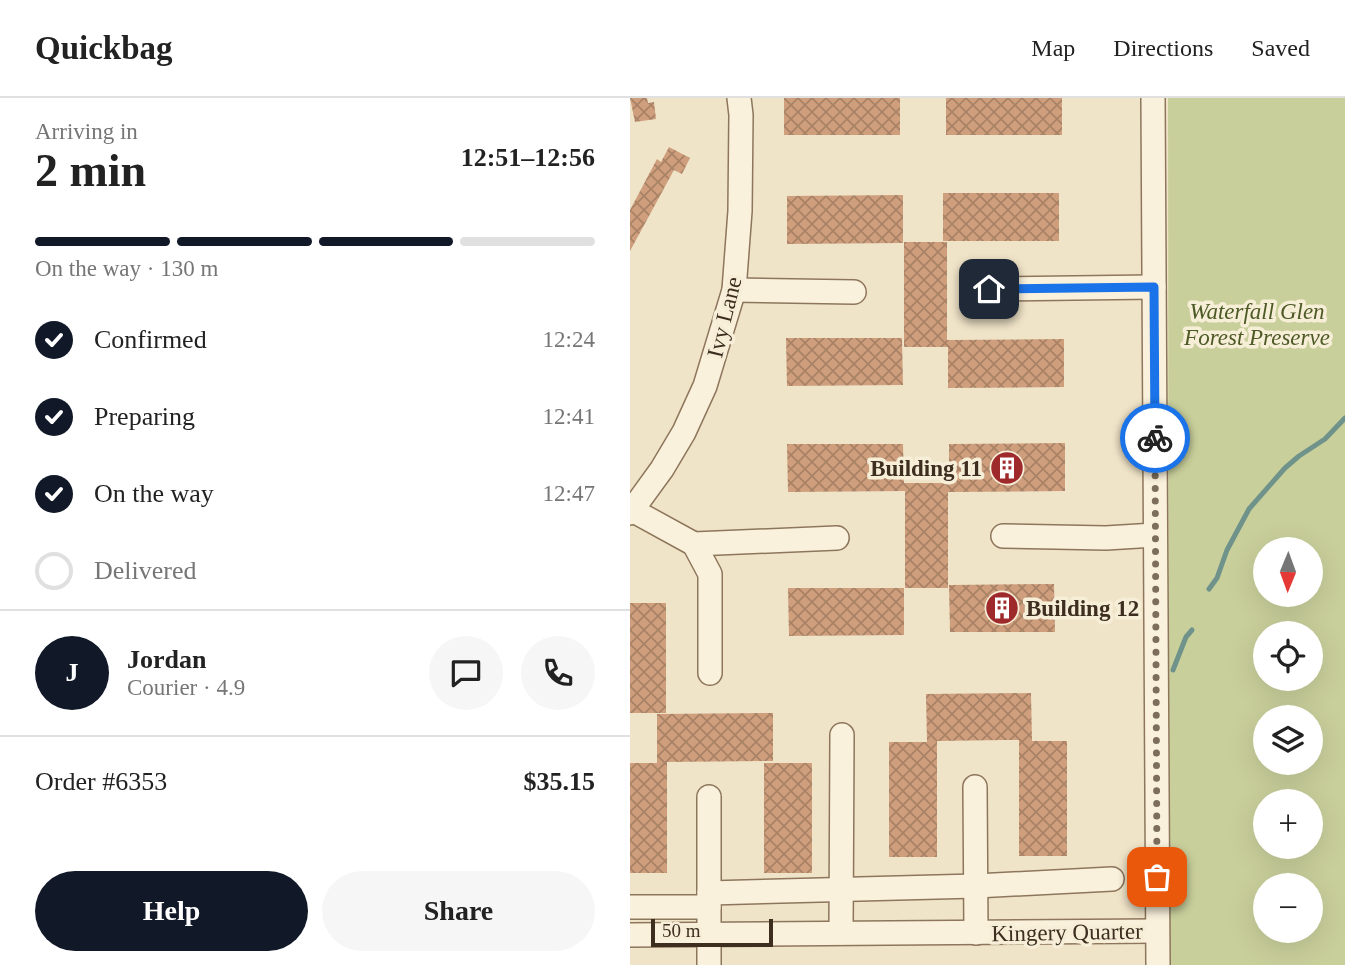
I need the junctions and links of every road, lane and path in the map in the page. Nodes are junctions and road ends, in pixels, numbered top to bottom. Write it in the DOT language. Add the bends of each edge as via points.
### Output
graph roads {
  1 [pos="739,98"];
  2 [pos="1153,98"];
  3 [pos="1154,287"];
  4 [pos="989,289"];
  5 [pos="734,290"];
  6 [pos="854,292"];
  7 [pos="631,512"];
  8 [pos="1155,535"];
  9 [pos="1003,536"];
  10 [pos="837,538"];
  11 [pos="694,544"];
  12 [pos="710,673"];
  13 [pos="842,735"];
  14 [pos="975,787"];
  15 [pos="709,797"];
  16 [pos="1112,878"];
  17 [pos="976,886"];
  18 [pos="841,890"];
  19 [pos="709,900"];
  20 [pos="630,907"];
  21 [pos="1157,931"];
  22 [pos="841,933"];
  23 [pos="976,933"];
  24 [pos="710,934"];
  25 [pos="630,935"];
  26 [pos="709,965"];
  27 [pos="1158,965"];
  1 -- 5 [label="street, Ivy Lane" via="740,211"];
  2 -- 3 [label="street"];
  3 -- 4 [label="street"];
  3 -- 8 [label="street"];
  5 -- 6 [label="street"];
  5 -- 7 [label="street, Ivy Lane" via="705,386 684,432"];
  7 -- 11 [label="street"];
  8 -- 9 [label="street"];
  8 -- 21 [label="street"];
  10 -- 11 [label="street"];
  11 -- 12 [label="street" via="709,574"];
  13 -- 18 [label="street"];
  14 -- 17 [label="street, Kingery Quarter"];
  15 -- 19 [label="street"];
  16 -- 17 [label="street, Kingery Quarter"];
  17 -- 18 [label="street, Kingery Quarter"];
  17 -- 23 [label="street, Kingery Quarter"];
  18 -- 19 [label="street, Kingery Quarter"];
  18 -- 22 [label="street"];
  19 -- 20 [label="street, Kingery Quarter"];
  19 -- 24 [label="street"];
  21 -- 23 [label="street, Kingery Quarter"];
  21 -- 27 [label="street"];
  22 -- 23 [label="street, Kingery Quarter"];
  22 -- 24 [label="street, Kingery Quarter"];
  24 -- 25 [label="street"];
  24 -- 26 [label="street"];
}
